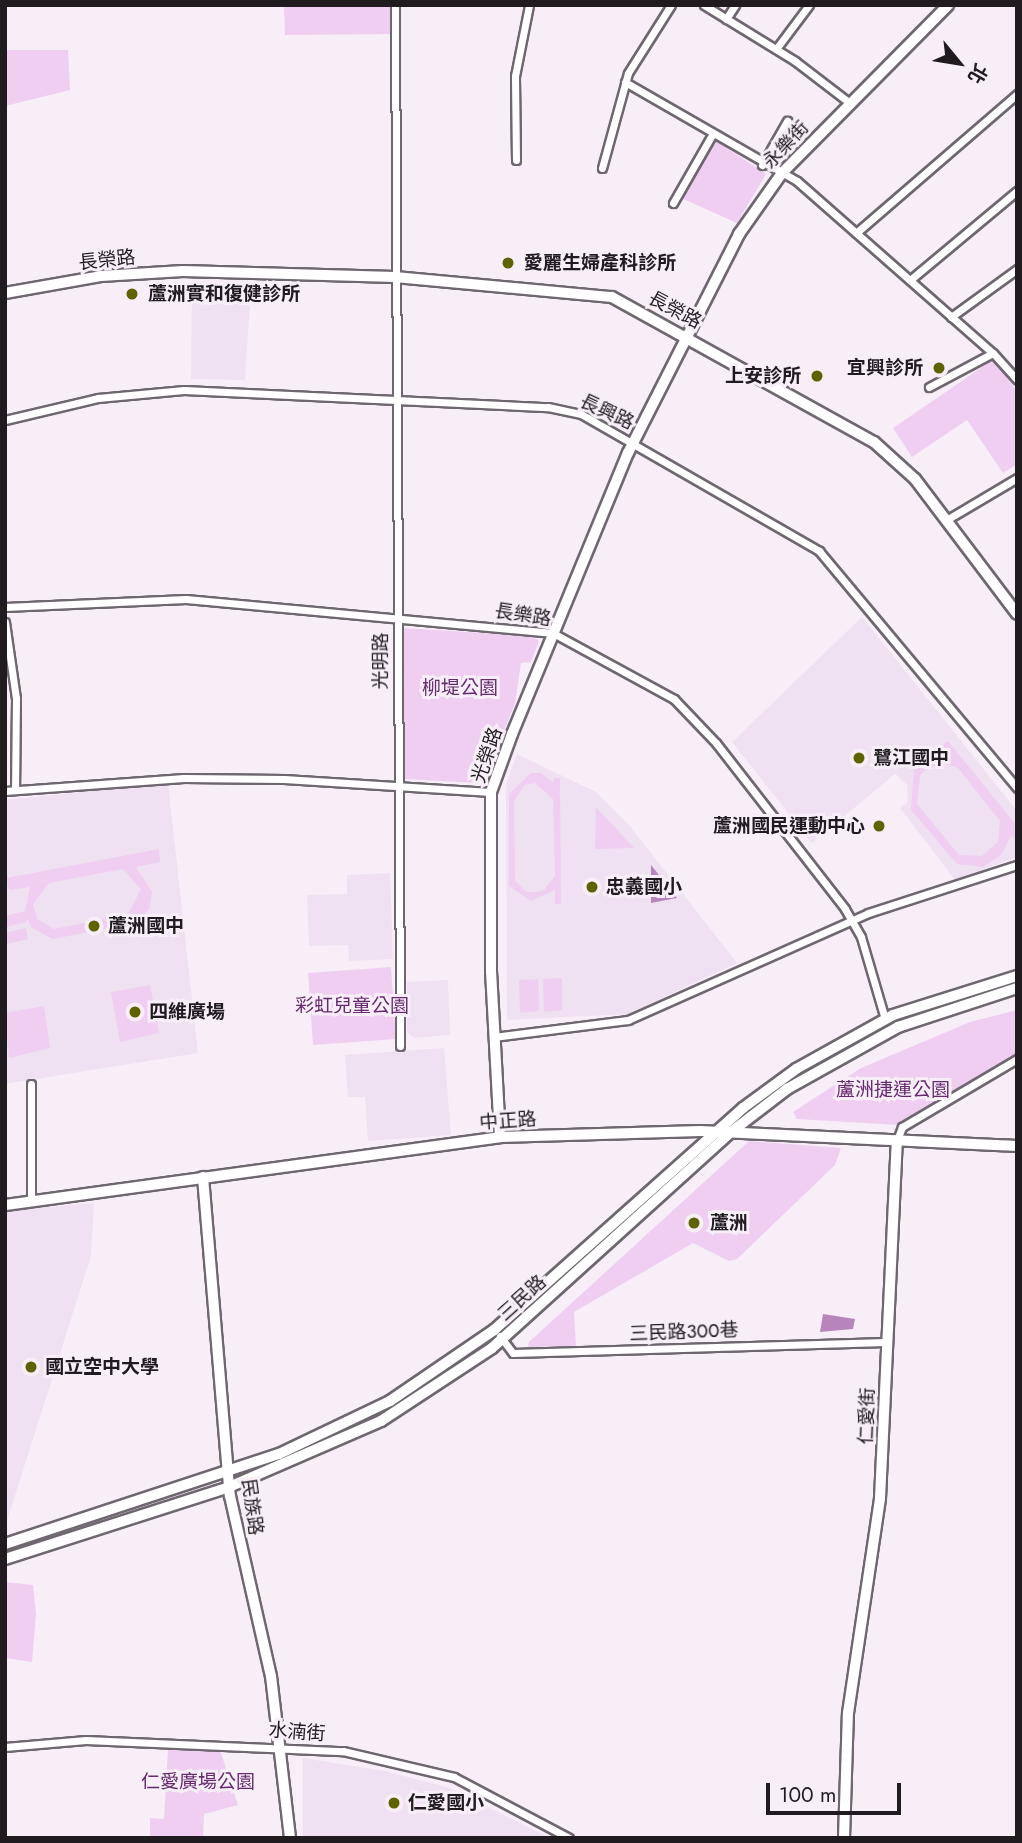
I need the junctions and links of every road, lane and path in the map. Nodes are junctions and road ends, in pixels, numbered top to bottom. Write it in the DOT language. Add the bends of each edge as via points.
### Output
graph roads {
  1 [pos="396,5"];
  2 [pos="529,5"];
  3 [pos="671,5"];
  4 [pos="704,5"];
  5 [pos="735,5"];
  6 [pos="809,5"];
  7 [pos="948,5"];
  8 [pos="726,19"];
  9 [pos="776,49"];
  10 [pos="625,82"];
  11 [pos="1017,94"];
  12 [pos="850,103"];
  13 [pos="787,121"];
  14 [pos="712,135"];
  15 [pos="516,160"];
  16 [pos="762,165"];
  17 [pos="602,168"];
  18 [pos="782,173"];
  19 [pos="1017,191"];
  20 [pos="673,203"];
  21 [pos="856,233"];
  22 [pos="1017,270"];
  23 [pos="395,277"];
  24 [pos="910,280"];
  25 [pos="5,293"];
  26 [pos="951,317"];
  27 [pos="690,337"];
  28 [pos="993,353"];
  29 [pos="1017,380"];
  30 [pos="929,387"];
  31 [pos="396,400"];
  32 [pos="5,420"];
  33 [pos="634,441"];
  34 [pos="1017,478"];
  35 [pos="948,519"];
  36 [pos="5,607"];
  37 [pos="1017,614"];
  38 [pos="396,617"];
  39 [pos="5,622"];
  40 [pos="553,633"];
  41 [pos="1015,783"];
  42 [pos="397,787"];
  43 [pos="15,790"];
  44 [pos="5,791"];
  45 [pos="491,792"];
  46 [pos="1017,865"];
  47 [pos="852,920"];
  48 [pos="1017,976"];
  49 [pos="1017,988"];
  50 [pos="885,1019"];
  51 [pos="493,1037"];
  52 [pos="400,1046"];
  53 [pos="1017,1059"];
  54 [pos="31,1084"];
  55 [pos="717,1131"];
  56 [pos="731,1132"];
  57 [pos="500,1137"];
  58 [pos="897,1140"];
  59 [pos="1017,1146"];
  60 [pos="203,1177"];
  61 [pos="31,1202"];
  62 [pos="5,1205"];
  63 [pos="495,1330"];
  64 [pos="503,1339"];
  65 [pos="886,1342"];
  66 [pos="230,1470"];
  67 [pos="229,1487"];
  68 [pos="5,1544"];
  69 [pos="5,1559"];
  70 [pos="282,1746"];
  71 [pos="5,1747"];
  72 [pos="290,1838"];
  73 [pos="569,1838"];
  74 [pos="844,1838"];
  1 -- 23 [label="street, 光明路"];
  2 -- 15 [label="street" via="515,76"];
  3 -- 10 [label="street"];
  4 -- 8 [label="street"];
  5 -- 8 [label="street"];
  6 -- 9 [label="street"];
  7 -- 12 [label="street, 永樂街"];
  8 -- 9 [label="street"];
  9 -- 12 [label="street"];
  10 -- 14 [label="street"];
  10 -- 17 [label="street"];
  11 -- 21 [label="street"];
  12 -- 18 [label="street, 永樂街"];
  13 -- 16 [label="street"];
  14 -- 16 [label="street"];
  14 -- 20 [label="street"];
  16 -- 18 [label="street"];
  18 -- 21 [label="street"];
  18 -- 27 [label="street, 永樂街" via="739,234"];
  19 -- 24 [label="street"];
  21 -- 24 [label="street"];
  22 -- 26 [label="street"];
  23 -- 25 [label="street, 長榮路" via="183,271 101,276"];
  23 -- 27 [label="street, 長榮路" via="612,297"];
  23 -- 31 [label="street, 光明路"];
  24 -- 26 [label="street"];
  26 -- 28 [label="street"];
  27 -- 33 [label="street, 光榮路"];
  27 -- 35 [label="street, 長榮路" via="874,442 915,479"];
  28 -- 29 [label="street"];
  28 -- 30 [label="street"];
  31 -- 32 [label="street, 長興路" via="184,390 99,398"];
  31 -- 33 [label="street, 長興路" via="548,407 581,414"];
  31 -- 38 [label="street, 光明路"];
  33 -- 40 [label="street, 光榮路"];
  33 -- 41 [label="street, 長興路" via="819,551"];
  34 -- 35 [label="street"];
  35 -- 37 [label="street, 長榮路"];
  36 -- 38 [label="street, 長樂路" via="187,598"];
  38 -- 40 [label="street, 長樂路"];
  38 -- 42 [label="street, 光明路"];
  39 -- 43 [label="street" via="16,698"];
  40 -- 45 [label="street, 光榮路"];
  40 -- 47 [label="street, 長樂路" via="674,699 716,743"];
  42 -- 43 [label="street" via="184,778"];
  42 -- 45 [label="street"];
  42 -- 52 [label="street, 光明路"];
  43 -- 44 [label="street"];
  45 -- 51 [label="street, 光榮路"];
  46 -- 47 [label="street"];
  47 -- 50 [label="street, 長樂路"];
  47 -- 51 [label="street" via="628,1020"];
  48 -- 50 [label="street, 三民路"];
  49 -- 56 [label="street, 三民路" via="939,1010 857,1046 787,1089"];
  50 -- 55 [label="street, 三民路" via="796,1069"];
  51 -- 57 [label="street, 光榮路"];
  53 -- 58 [label="street" via="902,1128"];
  54 -- 61 [label="street"];
  55 -- 56 [label="street, 中正路"];
  55 -- 57 [label="street, 中正路"];
  55 -- 63 [label="street, 三民路"];
  56 -- 58 [label="street, 中正路"];
  56 -- 64 [label="street, 三民路"];
  57 -- 60 [label="street, 中正路"];
  58 -- 59 [label="street, 中正路"];
  58 -- 65 [label="street, 仁愛街"];
  60 -- 61 [label="street, 中正路"];
  60 -- 66 [label="street, 民族路"];
  61 -- 62 [label="street, 中正路"];
  63 -- 64 [label="street, 三民路300巷"];
  63 -- 66 [label="street, 三民路" via="356,1420"];
  64 -- 65 [label="street, 三民路300巷" via="513,1353"];
  64 -- 67 [label="street, 三民路" via="381,1421"];
  65 -- 74 [label="street, 仁愛街" via="880,1498 848,1713"];
  66 -- 67 [label="street, 民族路"];
  66 -- 68 [label="street, 三民路"];
  67 -- 69 [label="street, 三民路"];
  67 -- 70 [label="street, 民族路"];
  70 -- 71 [label="street, 水湳街" via="86,1740"];
  70 -- 72 [label="street, 民族路"];
  70 -- 73 [label="street, 水湳街" via="343,1751 427,1768 522,1810"];
}
